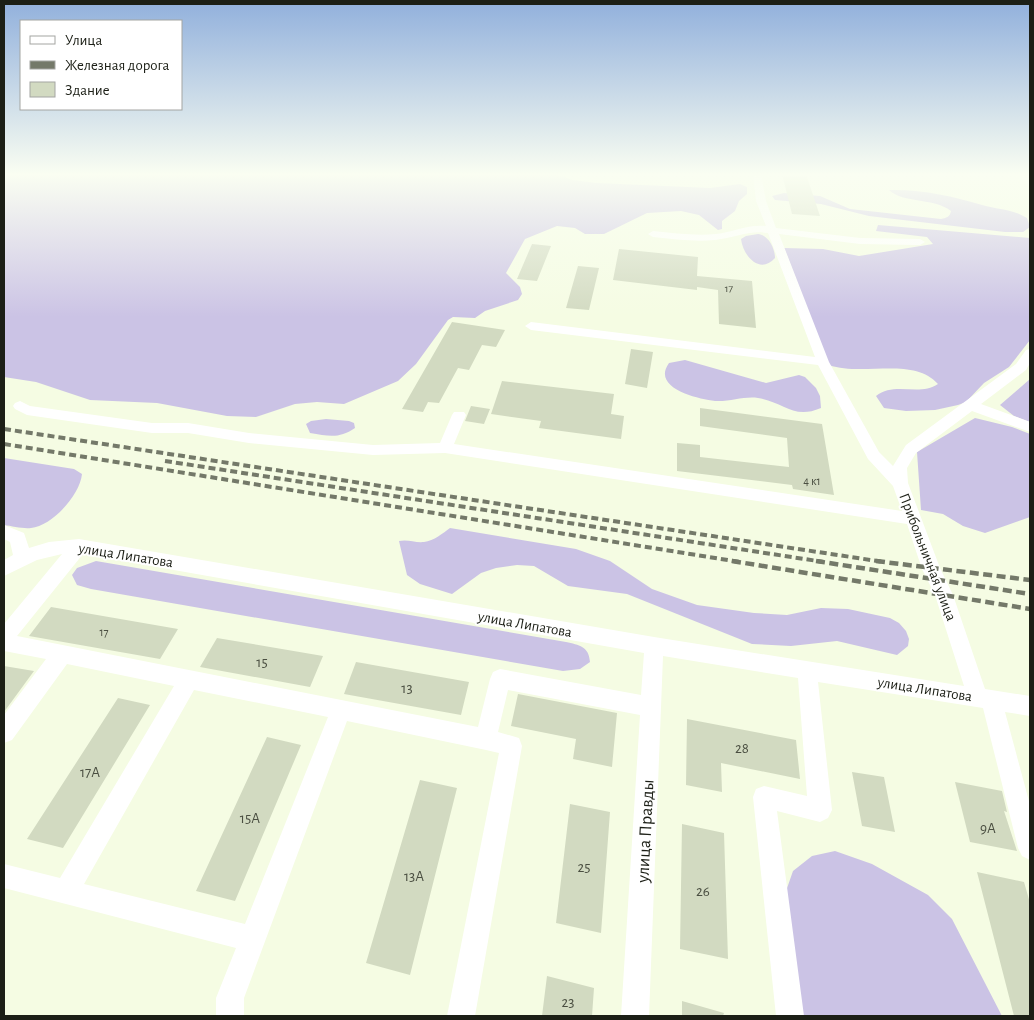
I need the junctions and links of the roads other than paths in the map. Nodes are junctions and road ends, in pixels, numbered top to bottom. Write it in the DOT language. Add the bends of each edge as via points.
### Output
graph roads {
  1 [pos="769,222"];
  2 [pos="772,231"];
  3 [pos="653,234"];
  4 [pos="920,242"];
  5 [pos="531,326"];
  6 [pos="1030,353"];
  7 [pos="823,362"];
  8 [pos="970,405"];
  9 [pos="20,406"];
  10 [pos="459,415"];
  11 [pos="1030,427"];
  12 [pos="445,448"];
  13 [pos="900,483"];
  14 [pos="913,520"];
  15 [pos="4,532"];
  16 [pos="79,546"];
  17 [pos="22,558"];
  18 [pos="4,569"];
  19 [pos="4,638"];
  20 [pos="4,642"];
  21 [pos="654,646"];
  22 [pos="62,654"];
  23 [pos="807,670"];
  24 [pos="188,679"];
  25 [pos="985,699"];
  26 [pos="1030,706"];
  27 [pos="651,707"];
  28 [pos="341,710"];
  29 [pos="4,732"];
  30 [pos="486,739"];
  31 [pos="1030,848"];
  32 [pos="4,876"];
  33 [pos="66,892"];
  34 [pos="252,939"];
  35 [pos="230,1016"];
  36 [pos="461,1016"];
  37 [pos="635,1016"];
  38 [pos="790,1016"];
  1 -- 2 [label="street"];
  2 -- 3 [label="street" via="754,228 698,238"];
  2 -- 4 [label="street"];
  2 -- 7 [label="street"];
  5 -- 7 [label="street"];
  6 -- 8 [label="street, Прибольничная улица" via="1021,367"];
  7 -- 13 [label="street" via="873,455"];
  8 -- 11 [label="street"];
  8 -- 13 [label="street, Прибольничная улица" via="911,449 900,468"];
  9 -- 12 [label="street" via="27,410 88,420 152,428 188,428 249,438 372,450"];
  10 -- 12 [label="street"];
  12 -- 14 [label="street"];
  13 -- 14 [label="street, Прибольничная улица"];
  14 -- 25 [label="street, Прибольничная улица"];
  15 -- 17 [label="street" via="18,538"];
  16 -- 17 [label="street, улица Липатова" via="51,548"];
  16 -- 19 [label="street"];
  16 -- 21 [label="street, улица Липатова"];
  17 -- 18 [label="street, улица Липатова"];
  20 -- 22 [label="street"];
  21 -- 23 [label="street, улица Липатова"];
  21 -- 27 [label="street, улица Правды"];
  22 -- 24 [label="street"];
  22 -- 29 [label="street"];
  23 -- 25 [label="street, улица Липатова"];
  23 -- 38 [label="street" via="820,810 764,797"];
  24 -- 28 [label="street"];
  24 -- 33 [label="street"];
  25 -- 26 [label="street, улица Липатова"];
  25 -- 31 [label="street, Прибольничная улица"];
  27 -- 30 [label="street" via="500,679"];
  27 -- 37 [label="street, улица Правды"];
  28 -- 30 [label="street"];
  28 -- 34 [label="street"];
  30 -- 36 [label="street" via="511,746"];
  32 -- 33 [label="street"];
  33 -- 34 [label="street"];
  34 -- 35 [label="street" via="230,998"];
}
